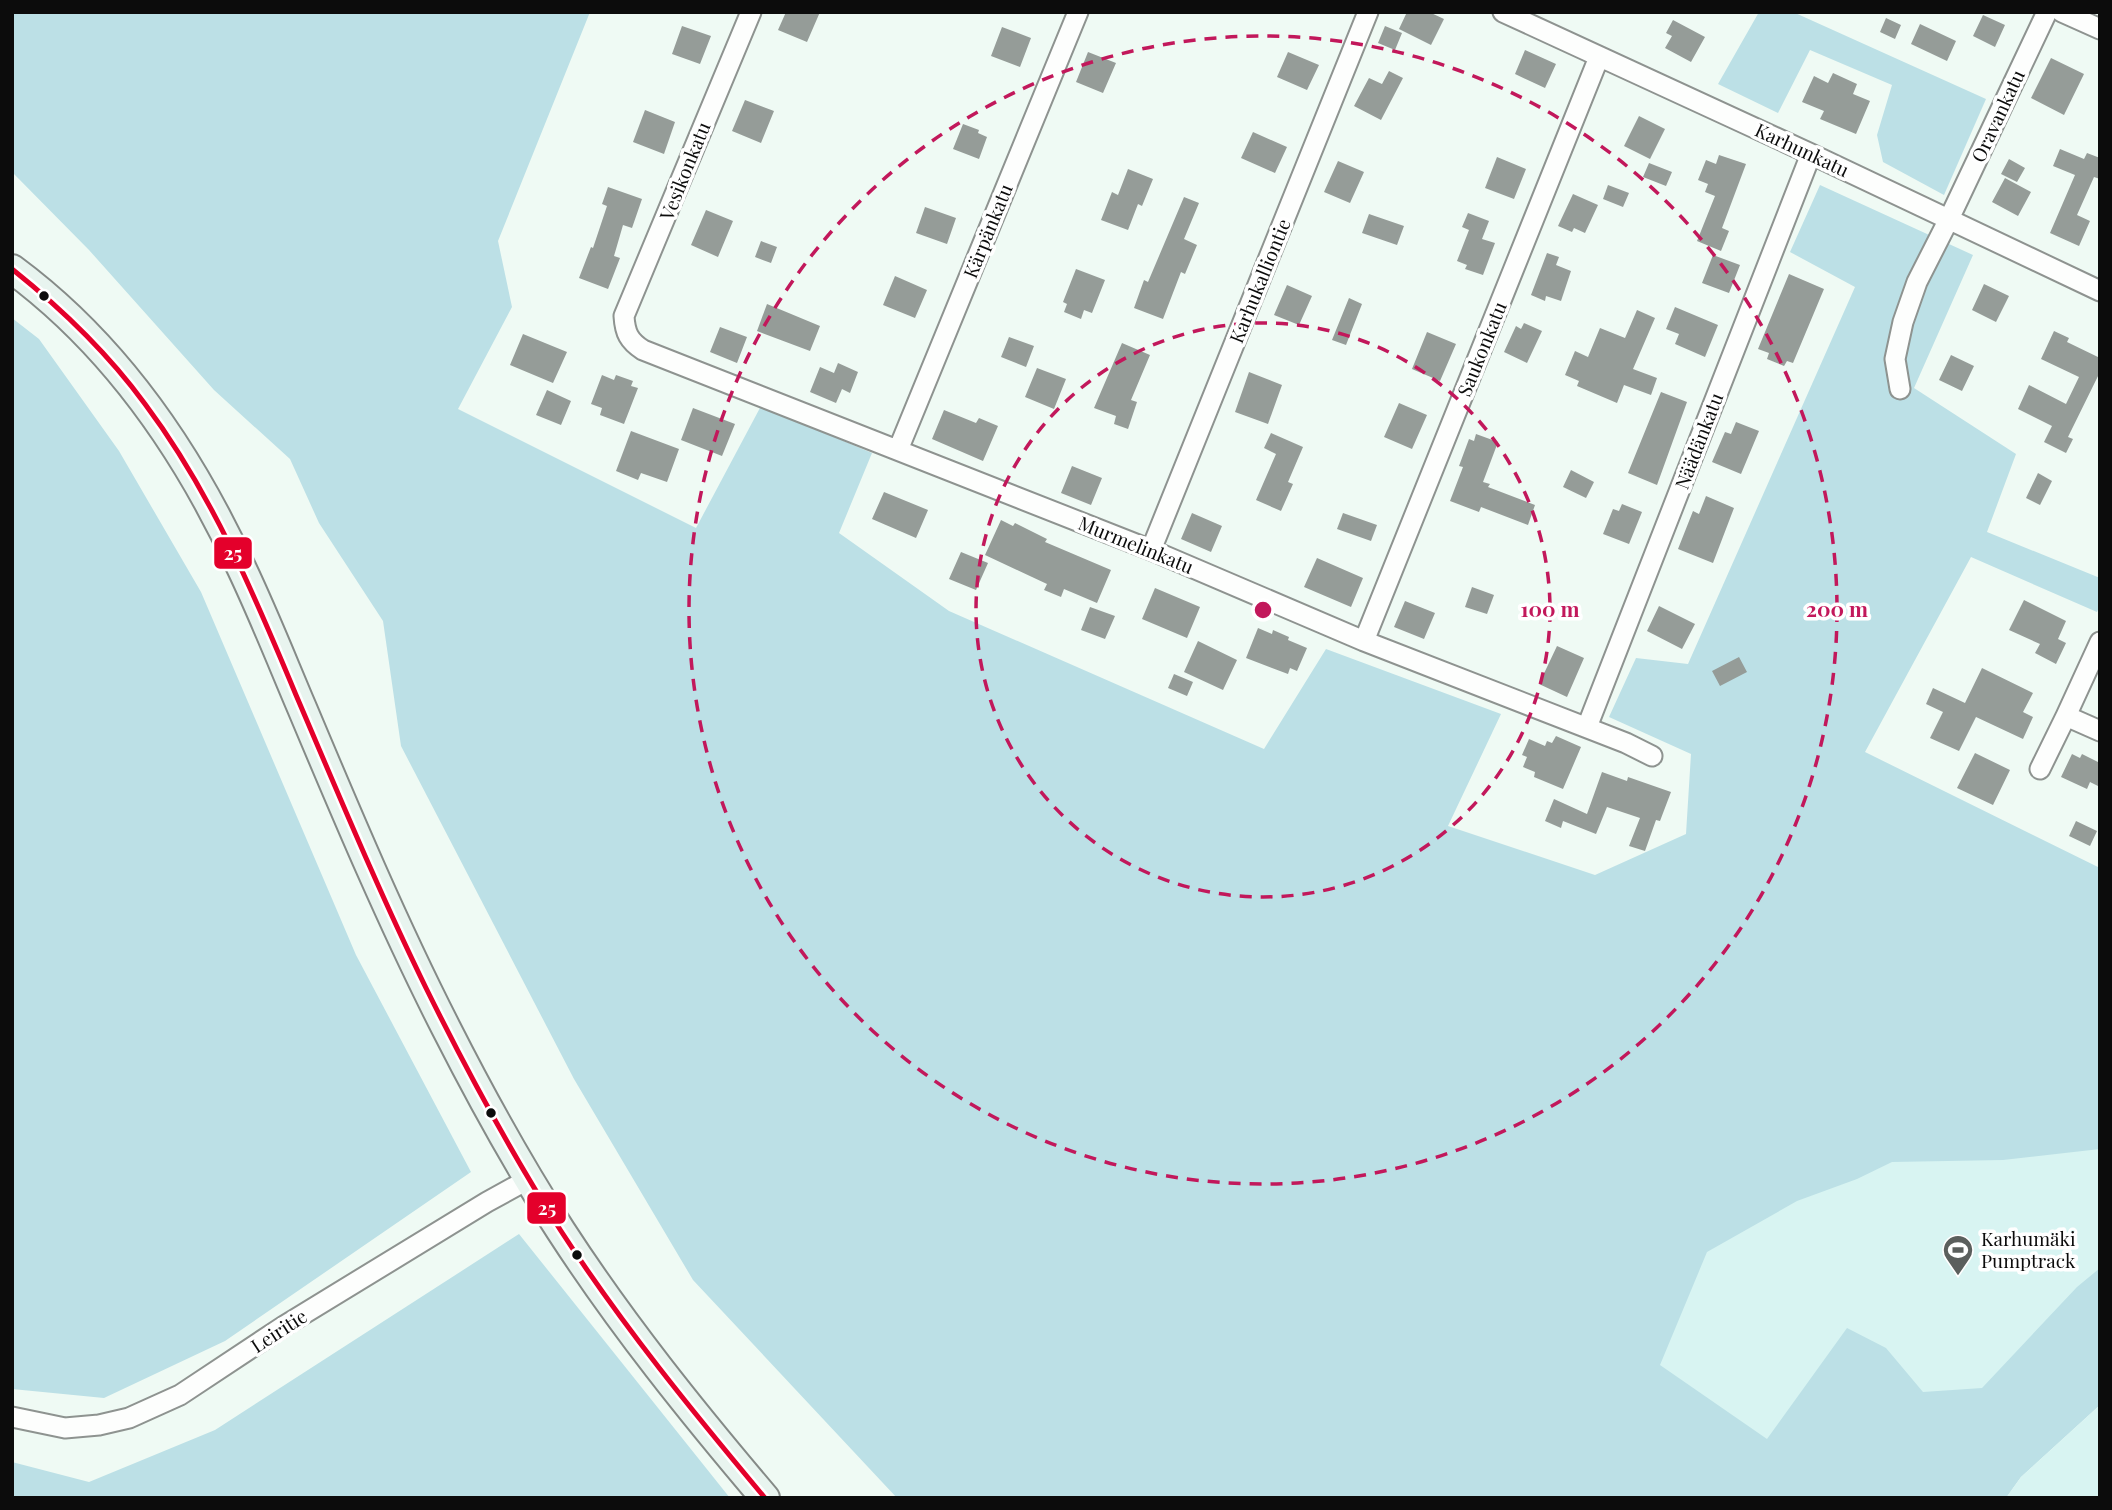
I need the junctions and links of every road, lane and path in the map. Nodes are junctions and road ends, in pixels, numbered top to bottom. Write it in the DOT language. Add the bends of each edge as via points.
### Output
graph roads {
  1 [pos="751,12"];
  2 [pos="1078,12"];
  3 [pos="1368,12"];
  4 [pos="1503,12"];
  5 [pos="2047,12"];
  6 [pos="2062,12"];
  7 [pos="2100,29"];
  8 [pos="1599,57"];
  9 [pos="1811,154"];
  10 [pos="1950,219"];
  11 [pos="12,269"];
  12 [pos="2100,291"];
  13 [pos="625,331"];
  14 [pos="1899,389"];
  15 [pos="898,450"];
  16 [pos="1151,550"];
  17 [pos="1364,641"];
  18 [pos="2100,642"];
  19 [pos="2066,716"];
  20 [pos="1587,727"];
  21 [pos="2100,731"];
  22 [pos="1652,756"];
  23 [pos="2040,769"];
  24 [pos="529,1179"];
  25 [pos="12,1417"];
  26 [pos="765,1498"];
  1 -- 13 [label="street, Vesikonkatu" via="624,316"];
  2 -- 15 [label="street, Kärpänkatu"];
  3 -- 16 [label="street, Karhukalliontie"];
  4 -- 8 [label="street, Karhunkatu"];
  5 -- 10 [label="street, Oravankatu"];
  6 -- 7 [label="street"];
  8 -- 9 [label="street, Karhunkatu"];
  8 -- 17 [label="street, Saukonkatu"];
  9 -- 10 [label="street, Karhunkatu"];
  9 -- 20 [label="street, Näädänkatu"];
  10 -- 12 [label="street, Karhunkatu"];
  10 -- 14 [label="street, Oravankatu" via="1917,282 1903,322 1895,359"];
  11 -- 24 [label="street" via="71,317 117,367 197,480 242,567 391,915"];
  13 -- 15 [label="street, Murmelinkatu" via="643,350"];
  15 -- 16 [label="street, Murmelinkatu"];
  16 -- 17 [label="street, Murmelinkatu"];
  17 -- 20 [label="street, Murmelinkatu"];
  18 -- 19 [label="street"];
  19 -- 21 [label="street"];
  19 -- 23 [label="street"];
  20 -- 22 [label="street, Murmelinkatu"];
  24 -- 25 [label="street, Leiritie" via="284,1326 180,1395 129,1418 99,1425 65,1427"];
  24 -- 26 [label="street" via="619,1314 689,1408"];
}
